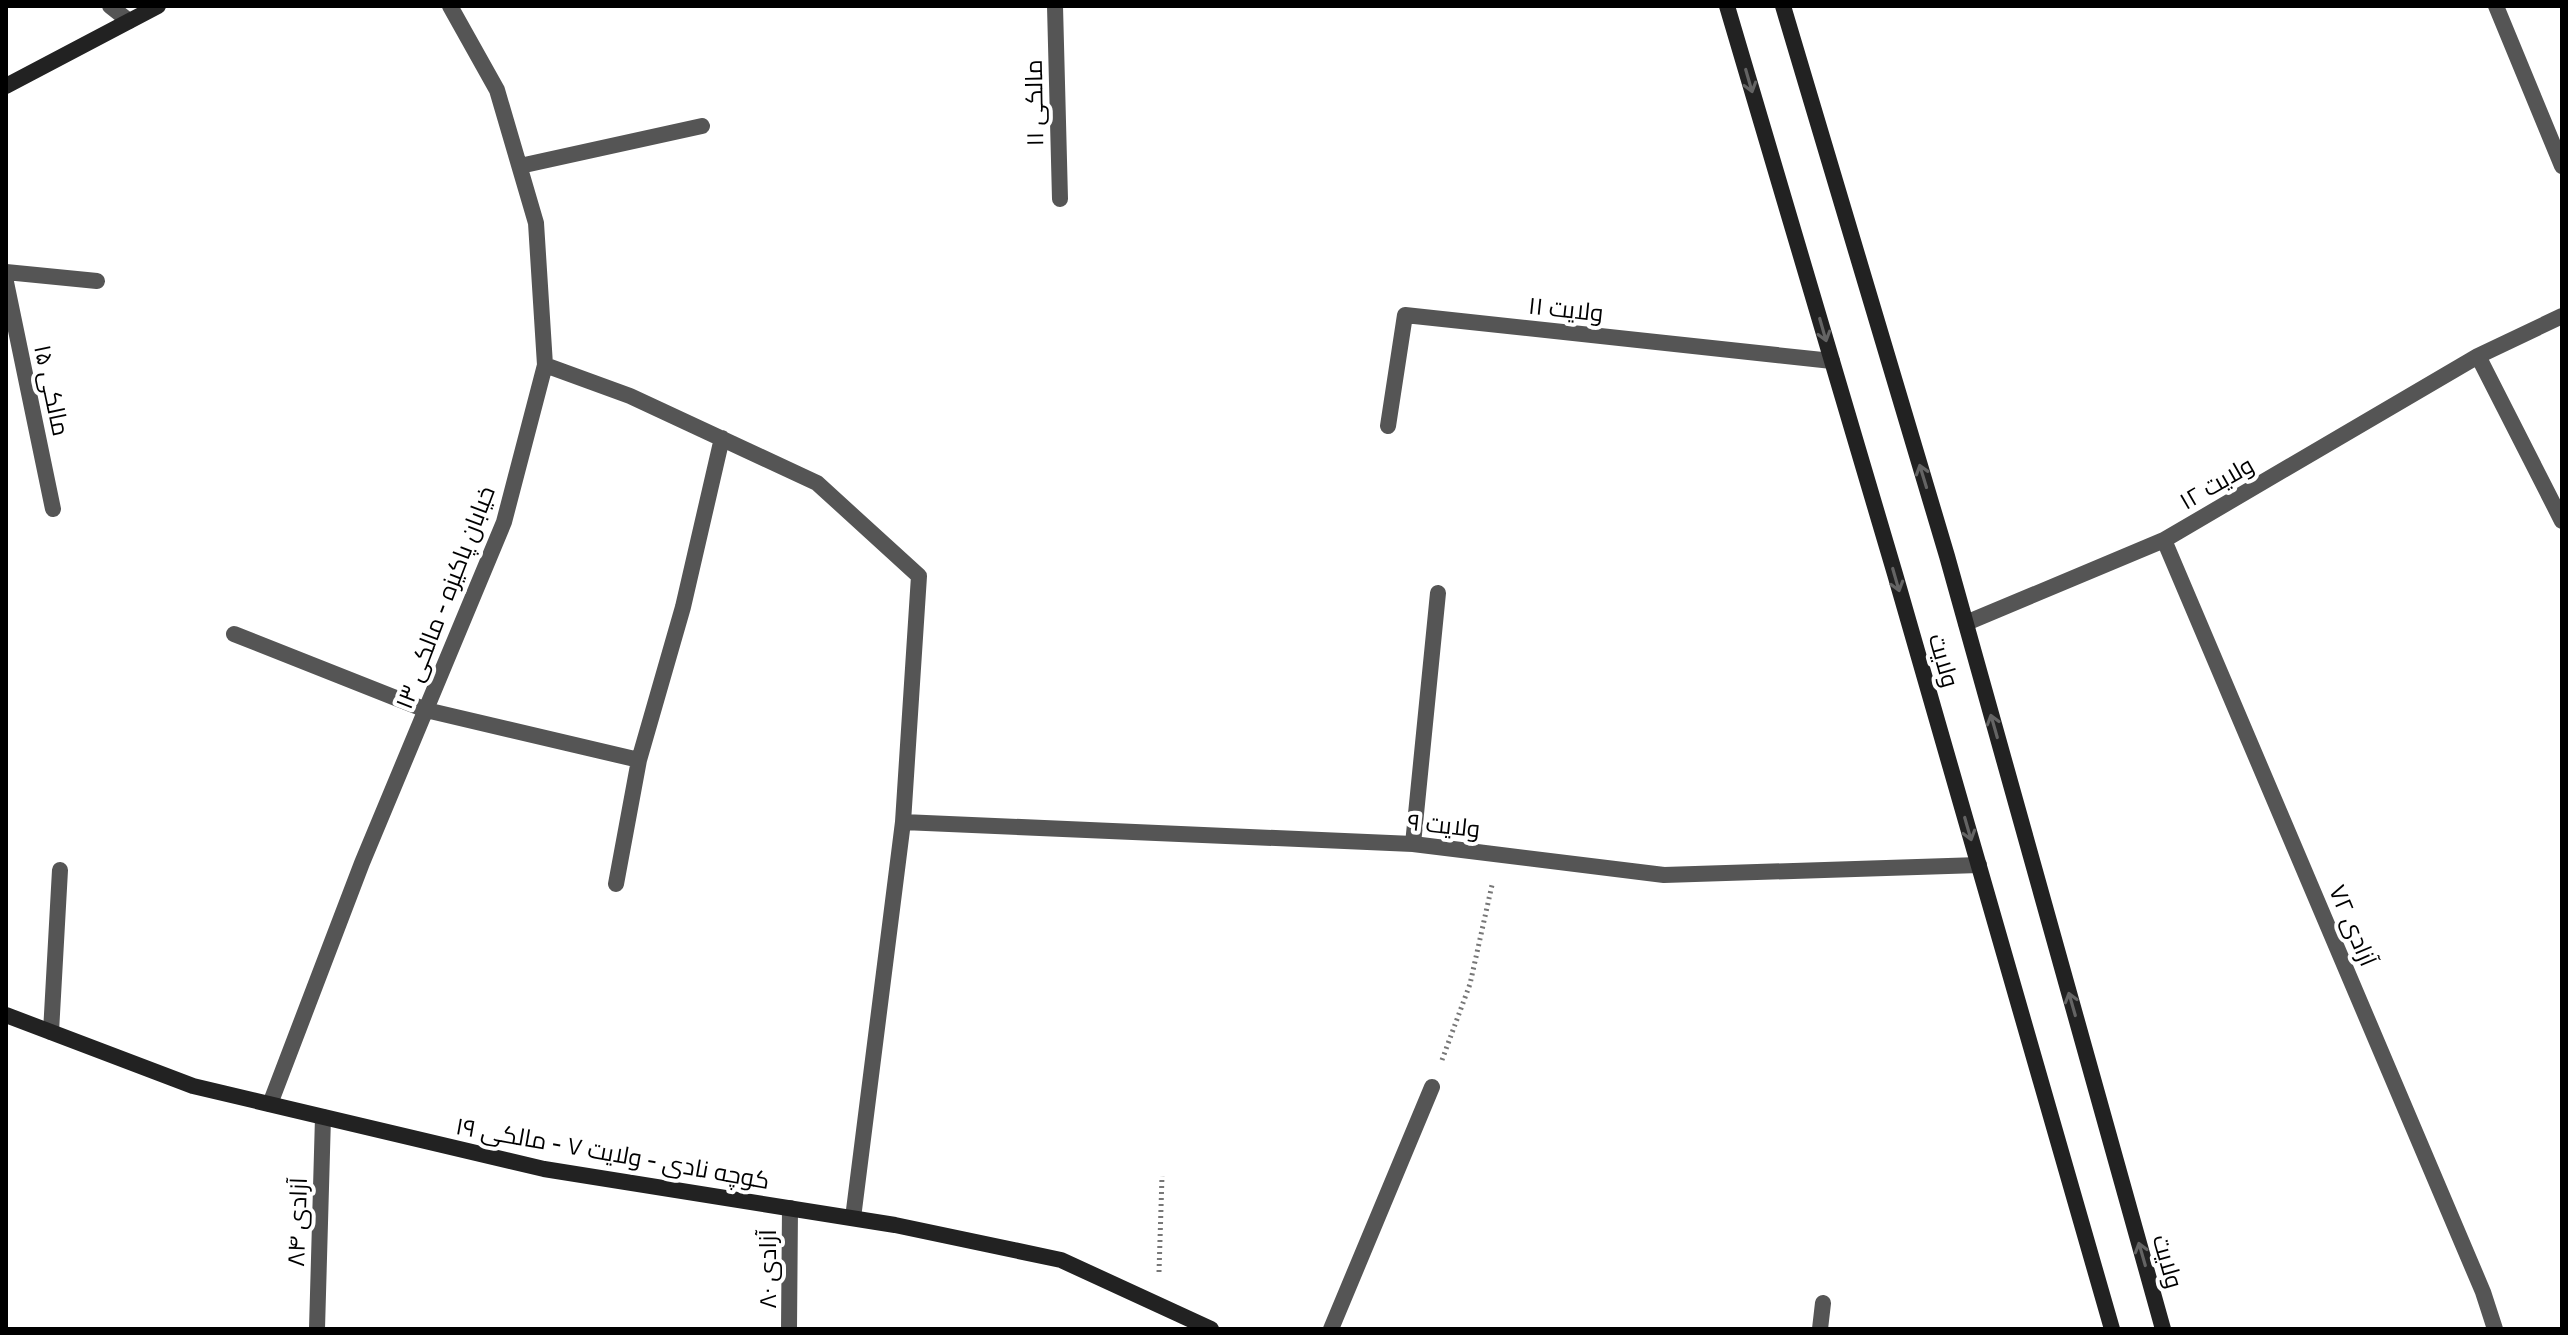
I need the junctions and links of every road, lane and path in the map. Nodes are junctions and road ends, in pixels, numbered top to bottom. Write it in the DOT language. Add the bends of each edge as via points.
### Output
graph roads {
  1 [pos="110,6"];
  2 [pos="158,6"];
  3 [pos="450,6"];
  4 [pos="1055,6"];
  5 [pos="1727,6"];
  6 [pos="1783,6"];
  7 [pos="2496,6"];
  8 [pos="129,21"];
  9 [pos="6,86"];
  10 [pos="702,126"];
  11 [pos="520,166"];
  12 [pos="2562,166"];
  13 [pos="1060,199"];
  14 [pos="6,272"];
  15 [pos="97,281"];
  16 [pos="6,282"];
  17 [pos="2562,316"];
  18 [pos="2478,356"];
  19 [pos="1832,361"];
  20 [pos="545,365"];
  21 [pos="1388,426"];
  22 [pos="722,438"];
  23 [pos="53,509"];
  24 [pos="2562,521"];
  25 [pos="2164,540"];
  26 [pos="1438,593"];
  27 [pos="1966,623"];
  28 [pos="234,634"];
  29 [pos="426,710"];
  30 [pos="639,760"];
  31 [pos="903,822"];
  32 [pos="1413,844"];
  33 [pos="1499,855"];
  34 [pos="1979,865"];
  35 [pos="60,870"];
  36 [pos="616,884"];
  37 [pos="6,1015"];
  38 [pos="51,1032"];
  39 [pos="1432,1087"];
  40 [pos="270,1104"];
  41 [pos="323,1117"];
  42 [pos="1162,1176"];
  43 [pos="790,1208"];
  44 [pos="853,1218"];
  45 [pos="1823,1303"];
  46 [pos="1158,1305"];
  47 [pos="317,1329"];
  48 [pos="789,1329"];
  49 [pos="1211,1329"];
  50 [pos="1331,1329"];
  51 [pos="1820,1329"];
  52 [pos="2112,1329"];
  53 [pos="2163,1329"];
  54 [pos="2495,1329"];
  1 -- 8 [label="street"];
  2 -- 8 [label="main road"];
  3 -- 11 [label="street, خیابان پاکیزه - مالکی ۱۳" via="497,90"];
  4 -- 13 [label="street, مالکی ۱۱"];
  5 -- 19 [label="main road, ولایت, one-way"];
  27 -- 6 [label="main road, ولایت, one-way"];
  7 -- 12 [label="street"];
  8 -- 9 [label="main road"];
  10 -- 11 [label="street"];
  11 -- 20 [label="street, خیابان پاکیزه - مالکی ۱۳" via="536,223"];
  14 -- 15 [label="street"];
  16 -- 23 [label="street, مالکی ۱۵"];
  17 -- 18 [label="street, ولایت ۱۲"];
  18 -- 24 [label="street"];
  18 -- 25 [label="street, ولایت ۱۲"];
  19 -- 21 [label="street, ولایت ۱۱" via="1405,315"];
  19 -- 34 [label="main road, ولایت, one-way"];
  20 -- 22 [label="street"];
  20 -- 29 [label="street, خیابان پاکیزه - مالکی ۱۳" via="504,522"];
  22 -- 30 [label="street" via="683,607"];
  22 -- 31 [label="street" via="817,483 919,576"];
  25 -- 27 [label="street, ولایت ۱۲"];
  25 -- 54 [label="street, آزادی ۷۲"];
  26 -- 32 [label="street"];
  53 -- 27 [label="main road, ولایت, one-way"];
  28 -- 29 [label="street"];
  29 -- 30 [label="street"];
  29 -- 40 [label="street, خیابان پاکیزه - مالکی ۱۳"];
  30 -- 36 [label="street"];
  31 -- 32 [label="street, ولایت ۹"];
  31 -- 44 [label="street"];
  32 -- 33 [label="street, ولایت ۹"];
  33 -- 34 [label="street, ولایت ۹" via="1664,875"];
  33 -- 39 [label="path" via="1470,984"];
  34 -- 52 [label="main road, ولایت"];
  35 -- 38 [label="street"];
  37 -- 38 [label="main road, کوچه نادی - ولایت ۷ - مالکی ۱۹"];
  38 -- 40 [label="main road, کوچه نادی - ولایت ۷ - مالکی ۱۹" via="193,1086"];
  39 -- 50 [label="street"];
  40 -- 41 [label="main road, کوچه نادی - ولایت ۷ - مالکی ۱۹"];
  41 -- 43 [label="main road, کوچه نادی - ولایت ۷ - مالکی ۱۹" via="544,1169"];
  41 -- 47 [label="street, آزادی ۸۴"];
  42 -- 46 [label="path"];
  43 -- 44 [label="main road, کوچه نادی - ولایت ۷ - مالکی ۱۹"];
  43 -- 48 [label="street, آزادی ۸۰"];
  44 -- 46 [label="main road, کوچه نادی - ولایت ۷ - مالکی ۱۹" via="1061,1260"];
  45 -- 51 [label="street"];
  46 -- 49 [label="main road, کوچه نادی - ولایت ۷ - مالکی ۱۹"];
}
